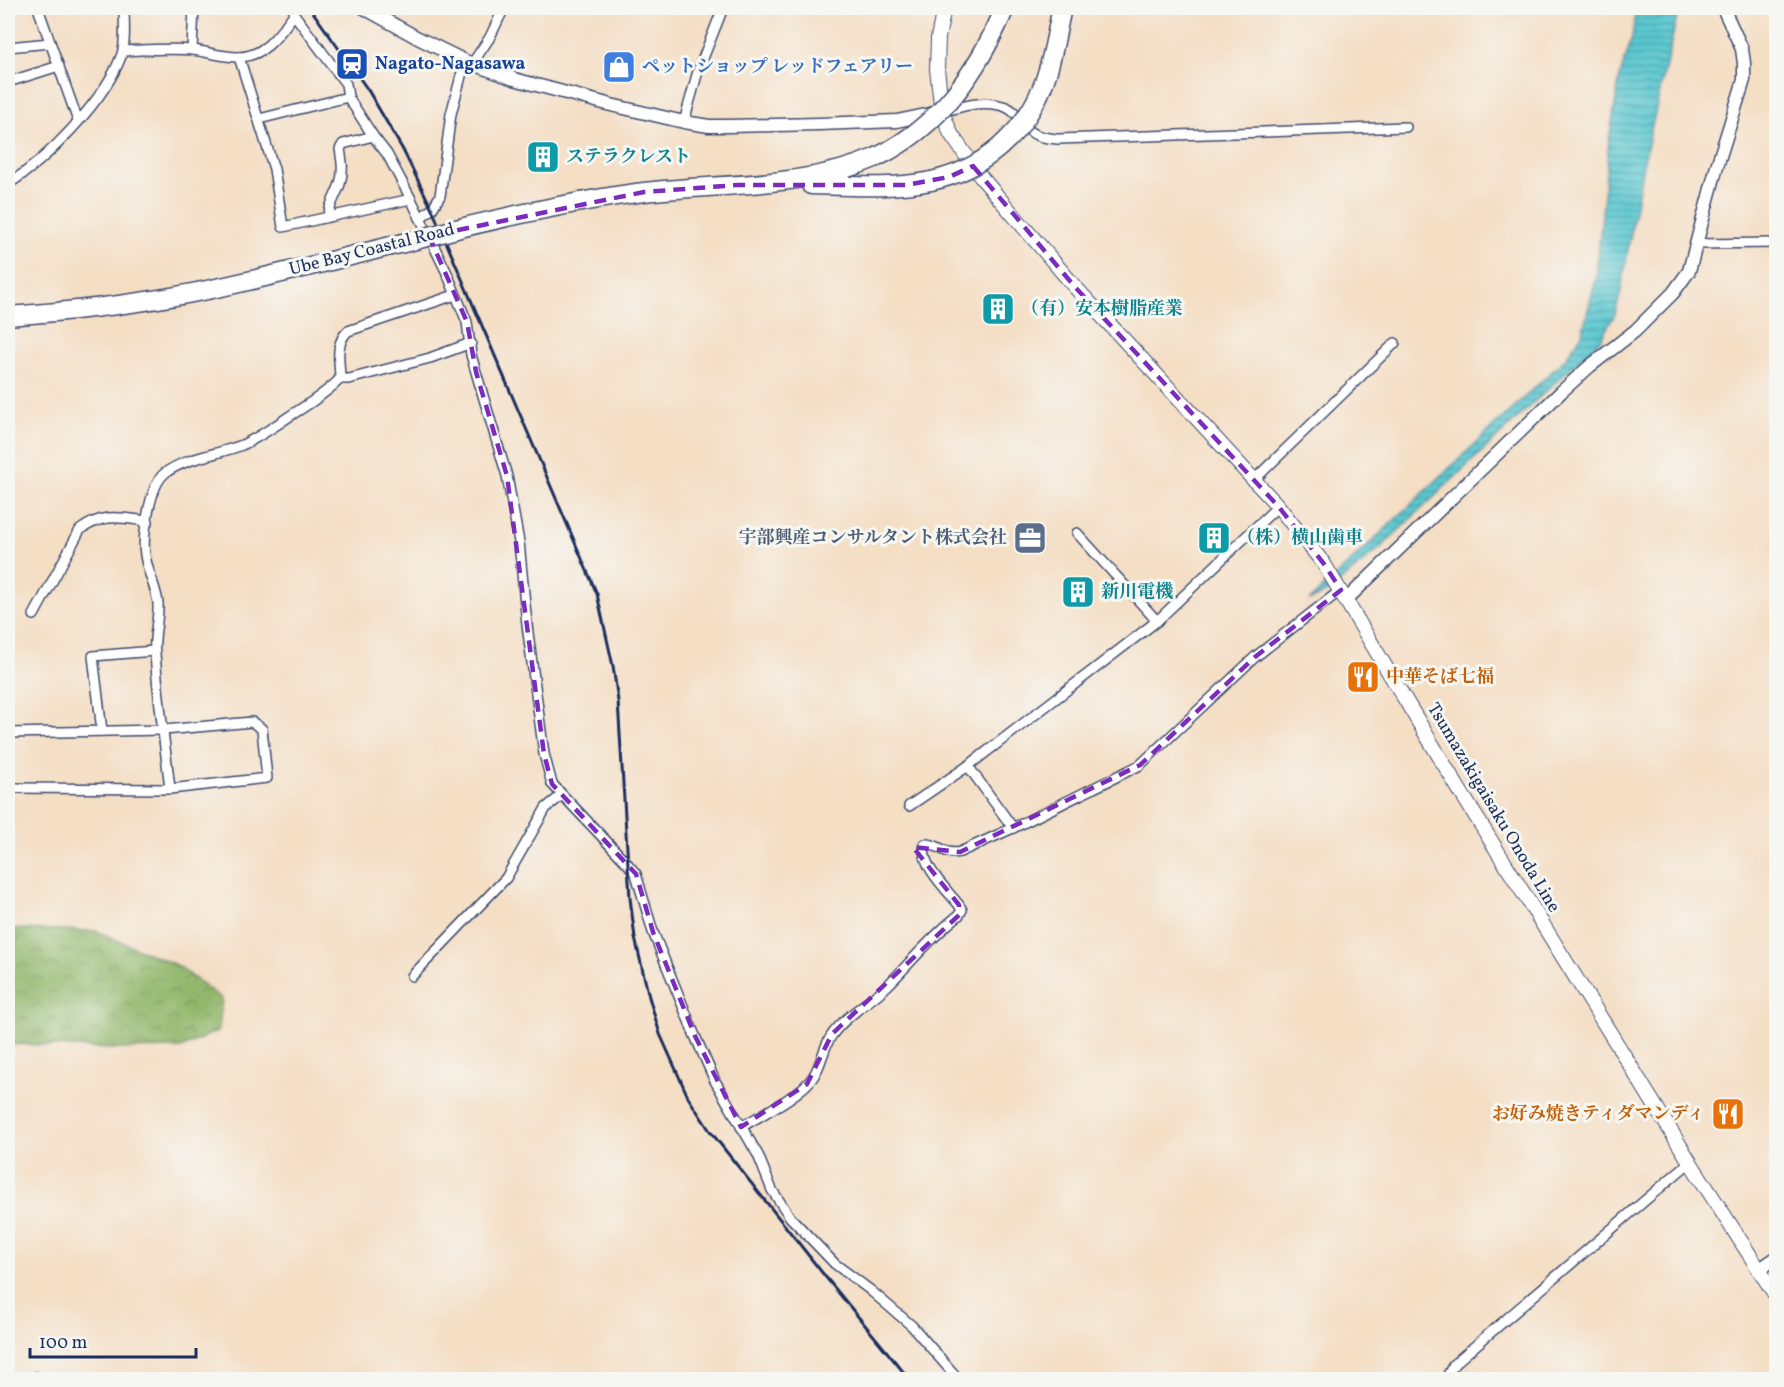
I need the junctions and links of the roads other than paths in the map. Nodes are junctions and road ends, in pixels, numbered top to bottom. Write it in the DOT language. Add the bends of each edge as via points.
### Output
graph roads {
  1 [pos="38,8"];
  2 [pos="124,8"];
  3 [pos="194,8"];
  4 [pos="364,8"];
  5 [pos="504,8"];
  6 [pos="723,8"];
  7 [pos="944,8"];
  8 [pos="1005,8"];
  9 [pos="1062,8"];
  10 [pos="1723,8"];
  11 [pos="50,43"];
  12 [pos="8,47"];
  13 [pos="192,50"];
  14 [pos="123,51"];
  15 [pos="239,57"];
  16 [pos="469,62"];
  17 [pos="59,66"];
  18 [pos="8,82"];
  19 [pos="348,97"];
  20 [pos="942,112"];
  21 [pos="259,119"];
  22 [pos="78,121"];
  23 [pos="684,122"];
  24 [pos="1406,127"];
  25 [pos="373,136"];
  26 [pos="8,183"];
  27 [pos="738,185"];
  28 [pos="411,198"];
  29 [pos="328,217"];
  30 [pos="420,218"];
  31 [pos="1776,243"];
  32 [pos="1697,244"];
  33 [pos="455,295"];
  34 [pos="8,316"];
  35 [pos="471,343"];
  36 [pos="1395,343"];
  37 [pos="340,379"];
  38 [pos="1254,480"];
  39 [pos="1278,506"];
  40 [pos="147,521"];
  41 [pos="1077,532"];
  42 [pos="1343,595"];
  43 [pos="34,615"];
  44 [pos="1157,621"];
  45 [pos="154,651"];
  46 [pos="164,730"];
  47 [pos="102,731"];
  48 [pos="8,733"];
  49 [pos="969,766"];
  50 [pos="8,789"];
  51 [pos="170,789"];
  52 [pos="562,795"];
  53 [pos="909,806"];
  54 [pos="1013,828"];
  55 [pos="412,976"];
  56 [pos="741,1126"];
  57 [pos="1690,1162"];
  58 [pos="1776,1258"];
  59 [pos="1760,1269"];
  60 [pos="1776,1296"];
  61 [pos="27,1380"];
  62 [pos="46,1380"];
  63 [pos="959,1380"];
  64 [pos="1445,1380"];
  1 -- 11 [label="street"];
  2 -- 14 [label="street"];
  3 -- 13 [label="street"];
  4 -- 16 [label="street"];
  5 -- 16 [label="street" via="490,37"];
  6 -- 23 [label="street"];
  7 -- 20 [label="main road, Tsumazakigaisaku Onoda Line" via="937,53"];
  8 -- 27 [label="highway, Ube Bay Coastal Road, bridge" via="959,90 910,137 877,157 825,175"];
  9 -- 27 [label="highway, Ube Bay Coastal Road, bridge" via="1045,80 1033,106 998,149 979,162 949,177 906,185"];
  10 -- 32 [label="street" via="1742,49 1744,80"];
  11 -- 12 [label="street"];
  11 -- 17 [label="street"];
  13 -- 14 [label="street"];
  13 -- 15 [label="street"];
  14 -- 22 [label="street" via="111,76"];
  15 -- 19 [label="street" via="262,50 294,14 346,84"];
  15 -- 21 [label="street"];
  16 -- 23 [label="street" via="541,88"];
  16 -- 30 [label="street" via="451,114 440,196"];
  17 -- 18 [label="street"];
  17 -- 22 [label="street"];
  19 -- 21 [label="street"];
  19 -- 25 [label="street"];
  20 -- 23 [label="street" via="897,121 729,126"];
  20 -- 24 [label="street" via="978,102 1007,107 1029,131 1059,139"];
  20 -- 38 [label="main road, Tsumazakigaisaku Onoda Line" via="951,134 987,184 1075,287"];
  21 -- 29 [label="street" via="274,169 283,227"];
  22 -- 26 [label="street" via="34,166"];
  25 -- 28 [label="street"];
  25 -- 29 [label="street" via="343,144 340,149 343,169"];
  27 -- 34 [label="highway, Ube Bay Coastal Road, bridge" via="598,199 185,294"];
  28 -- 29 [label="street"];
  28 -- 30 [label="street"];
  30 -- 33 [label="street"];
  31 -- 32 [label="street"];
  32 -- 42 [label="street" via="1689,271 1635,331 1561,392"];
  33 -- 35 [label="street"];
  33 -- 37 [label="street" via="348,331 339,345"];
  35 -- 37 [label="street" via="430,358"];
  35 -- 52 [label="street" via="471,355 507,476 519,542 543,754 552,784"];
  36 -- 38 [label="street"];
  37 -- 40 [label="street" via="261,435 164,474 152,494"];
  38 -- 39 [label="main road, Tsumazakigaisaku Onoda Line"];
  39 -- 42 [label="main road, Tsumazakigaisaku Onoda Line"];
  39 -- 44 [label="street"];
  40 -- 43 [label="street" via="107,517 80,530"];
  40 -- 45 [label="street" via="145,554 158,602"];
  41 -- 44 [label="street"];
  42 -- 54 [label="street" via="1255,657 1140,765"];
  42 -- 57 [label="main road, Tsumazakigaisaku Onoda Line"];
  44 -- 49 [label="street"];
  45 -- 46 [label="street"];
  45 -- 47 [label="street" via="93,656"];
  46 -- 47 [label="street"];
  46 -- 51 [label="street"];
  46 -- 51 [label="street" via="252,722 262,729 267,778"];
  47 -- 48 [label="street"];
  49 -- 53 [label="street"];
  49 -- 54 [label="street"];
  50 -- 51 [label="street"];
  52 -- 55 [label="street" via="546,808 506,878"];
  52 -- 56 [label="street" via="636,874 653,932 695,1036"];
  54 -- 56 [label="street" via="954,853 925,844 929,867 959,905 959,915 832,1034 807,1084"];
  56 -- 63 [label="street" via="772,1190 790,1217 835,1264 912,1326"];
  57 -- 59 [label="main road, Tsumazakigaisaku Onoda Line"];
  57 -- 64 [label="street" via="1474,1346 1454,1364"];
  58 -- 59 [label="street"];
  59 -- 60 [label="main road, Tsumazakigaisaku Onoda Line"];
  61 -- 62 [label="street"];
}
